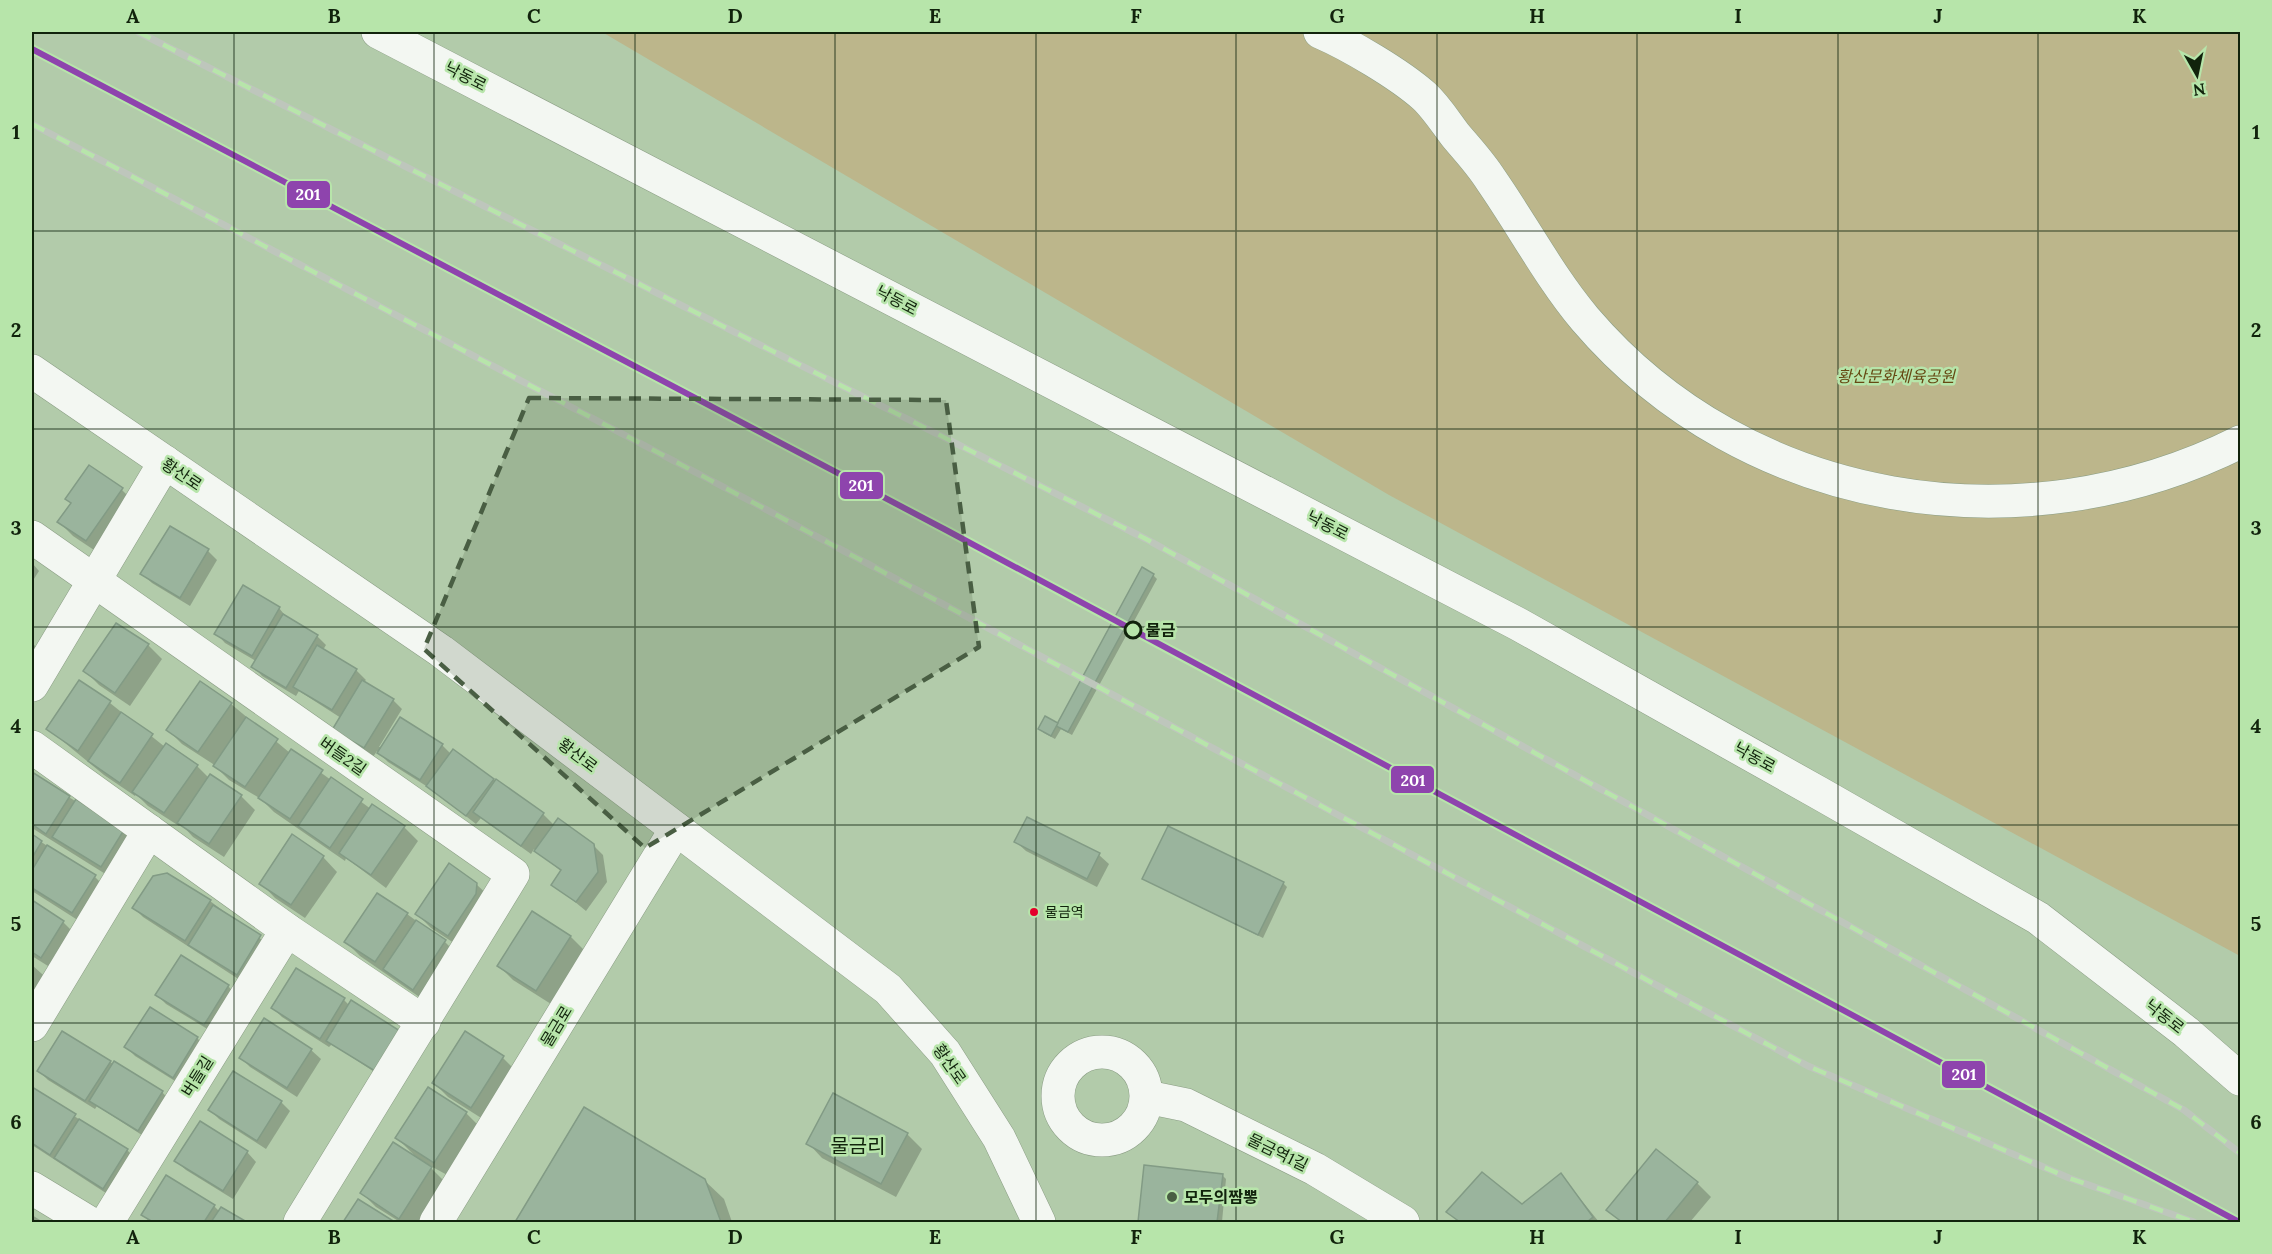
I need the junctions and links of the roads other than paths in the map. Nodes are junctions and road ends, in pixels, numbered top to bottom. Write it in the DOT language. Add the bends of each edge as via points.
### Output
graph roads {
  1 [pos="378,32"];
  2 [pos="1320,32"];
  3 [pos="32,371"];
  4 [pos="2241,442"];
  5 [pos="165,462"];
  6 [pos="32,537"];
  7 [pos="94,582"];
  8 [pos="32,685"];
  9 [pos="32,747"];
  10 [pos="676,829"];
  11 [pos="148,831"];
  12 [pos="287,930"];
  13 [pos="424,1022"];
  14 [pos="32,1025"];
  15 [pos="2241,1079"];
  16 [pos="1147,1097"];
  17 [pos="32,1188"];
  18 [pos="88,1222"];
  19 [pos="107,1222"];
  20 [pos="300,1222"];
  21 [pos="436,1222"];
  22 [pos="1039,1222"];
  23 [pos="1403,1222"];
  1 -- 15 [label="street, 낙동로" via="1508,618 1747,752 2038,918"];
  2 -- 4 [label="street" via="1344,43 1425,97 1490,178 1554,279 1586,320 1621,357 1664,393 1714,428 1753,448 1802,469 1869,488 1926,499 1989,503 2058,499 2123,487 2202,462"];
  3 -- 5 [label="street, 황산로"];
  5 -- 7 [label="street"];
  5 -- 10 [label="street, 황산로" via="441,651"];
  6 -- 7 [label="street, 버들2길"];
  7 -- 8 [label="street"];
  7 -- 13 [label="street, 버들2길" via="513,874"];
  9 -- 11 [label="street"];
  10 -- 21 [label="street, 물금로"];
  10 -- 22 [label="street, 황산로" via="888,988 945,1053 999,1138"];
  11 -- 12 [label="street"];
  11 -- 14 [label="street"];
  12 -- 13 [label="street"];
  12 -- 19 [label="street, 버들길"];
  13 -- 20 [label="street, 버들2길"];
  16 -- 23 [label="street, 물금역1길" via="1186,1105 1315,1170"];
  17 -- 18 [label="street"];
}
